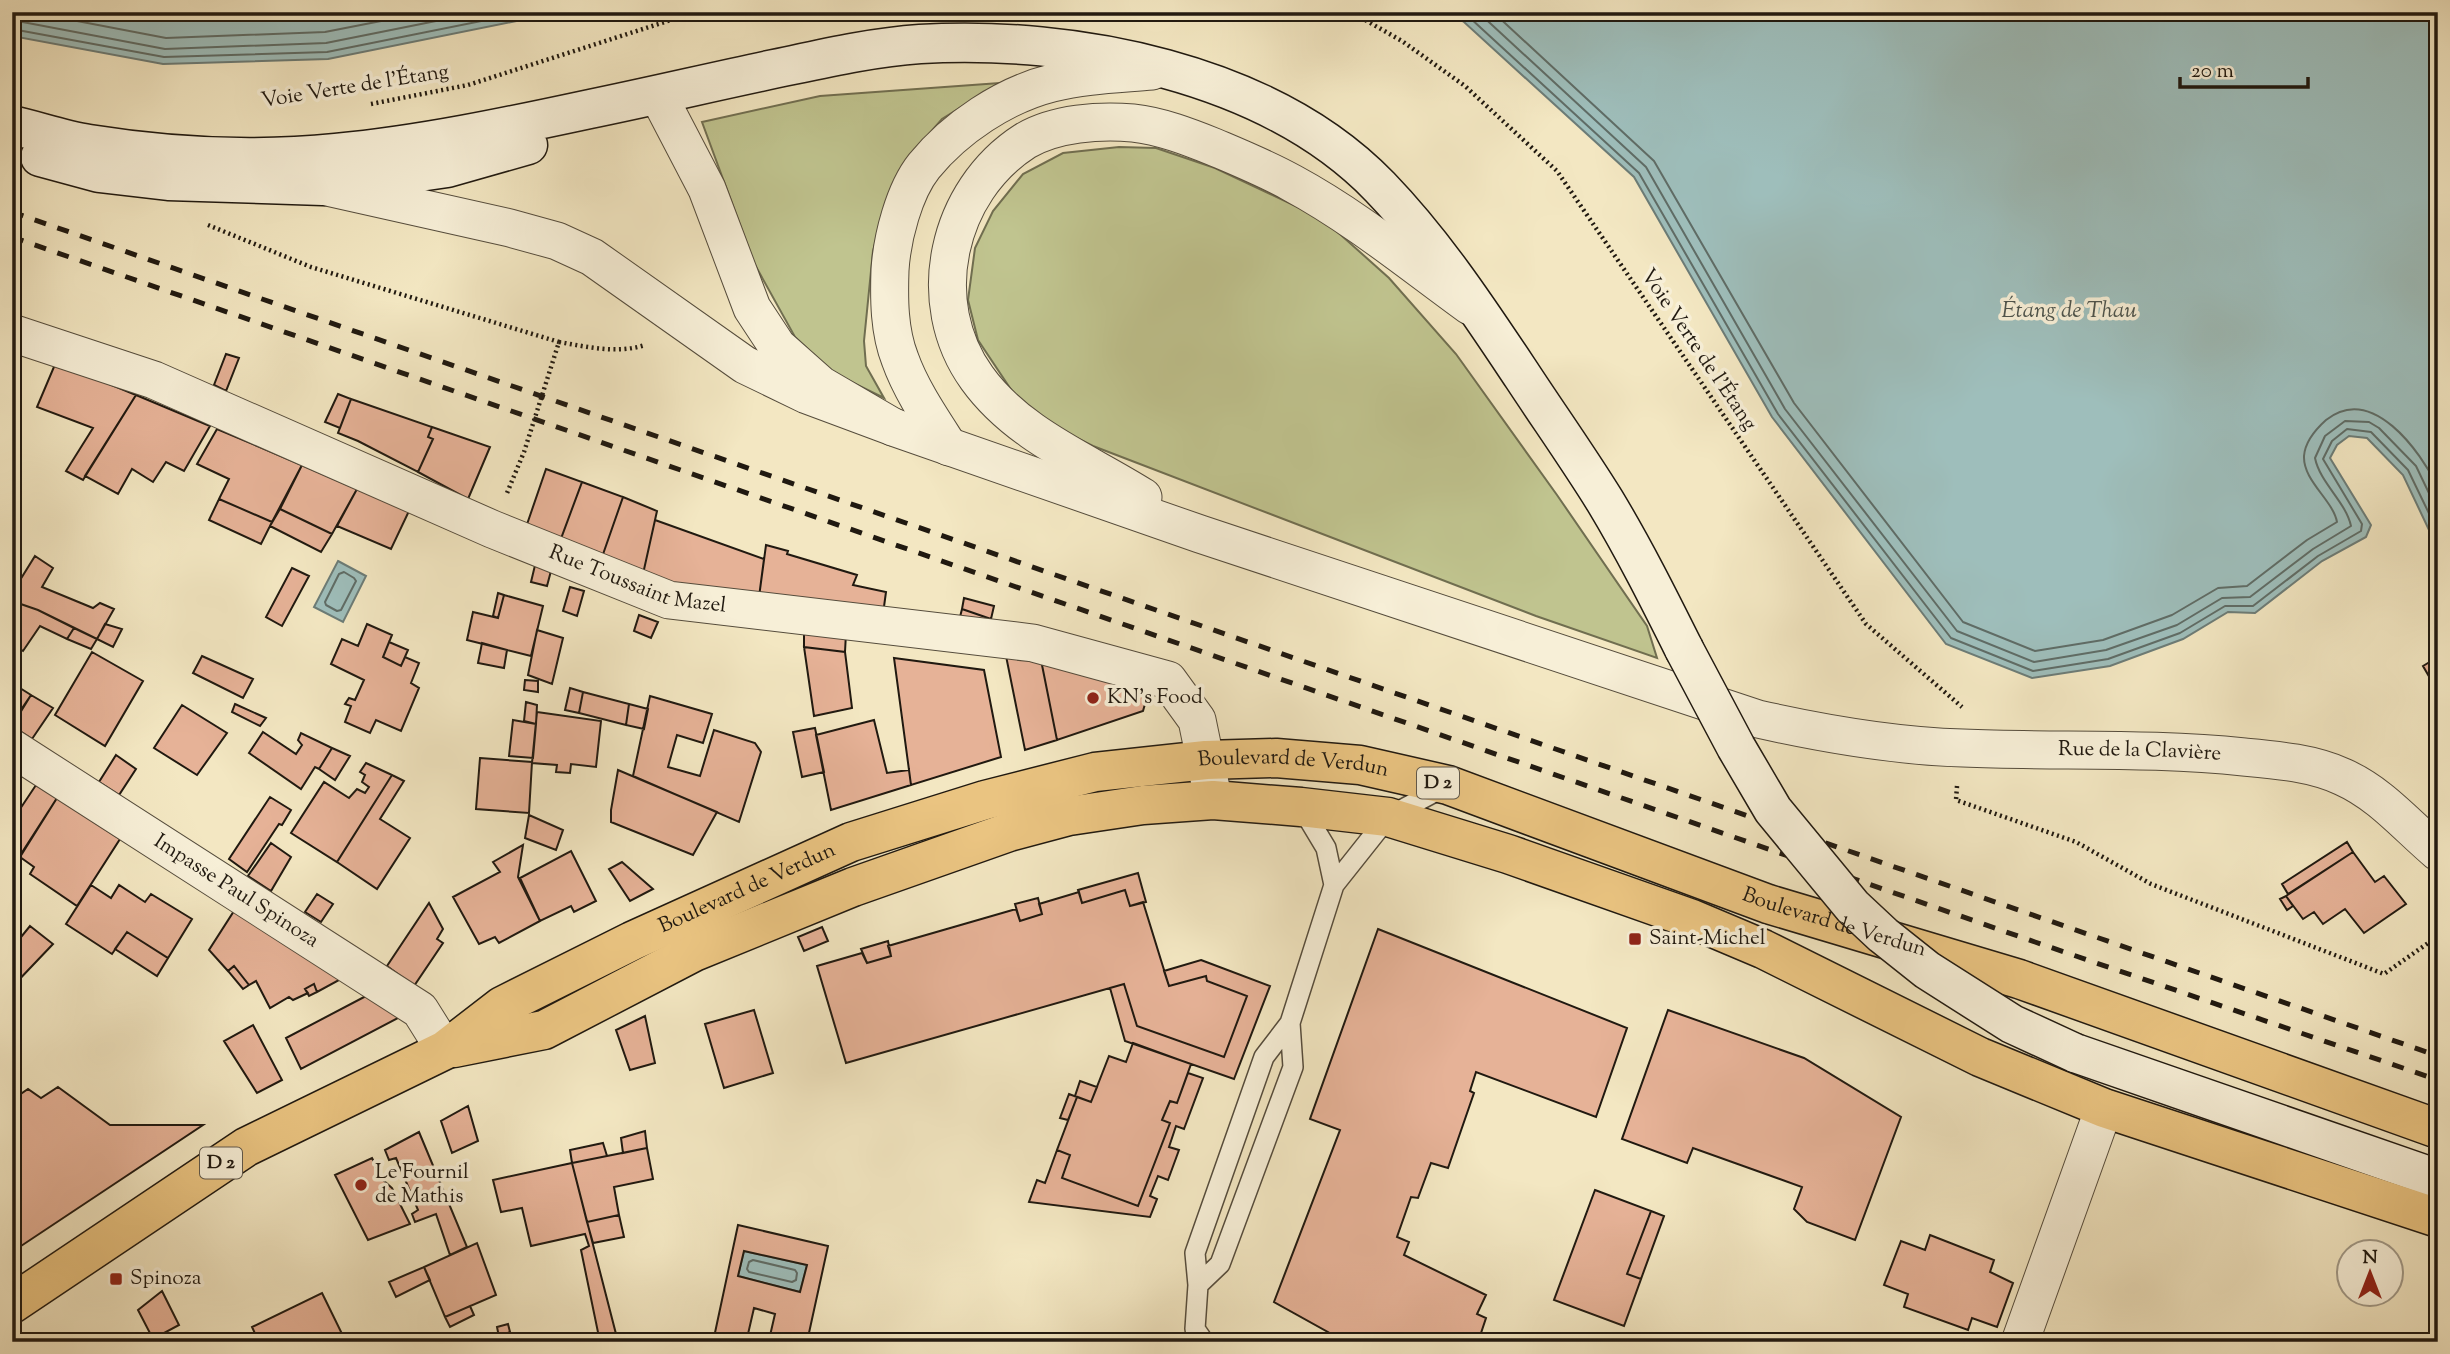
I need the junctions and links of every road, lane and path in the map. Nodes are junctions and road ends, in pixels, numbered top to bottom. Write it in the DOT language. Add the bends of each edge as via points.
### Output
graph roads {
  1 [pos="696,12"];
  2 [pos="1351,12"];
  3 [pos="1167,70"];
  4 [pos="658,95"];
  5 [pos="368,105"];
  6 [pos="12,125"];
  7 [pos="12,146"];
  8 [pos="323,186"];
  9 [pos="201,221"];
  10 [pos="1480,313"];
  11 [pos="695,330"];
  12 [pos="12,333"];
  13 [pos="559,342"];
  14 [pos="892,427"];
  15 [pos="949,447"];
  16 [pos="492,529"];
  17 [pos="1200,534"];
  18 [pos="12,748"];
  19 [pos="1960,748"];
  20 [pos="1206,760"];
  21 [pos="1448,785"];
  22 [pos="1213,800"];
  23 [pos="1301,807"];
  24 [pos="1388,817"];
  25 [pos="2438,852"];
  26 [pos="1334,885"];
  27 [pos="2438,941"];
  28 [pos="2086,1003"];
  29 [pos="1290,1023"];
  30 [pos="445,1050"];
  31 [pos="2041,1082"];
  32 [pos="2104,1108"];
  33 [pos="2438,1129"];
  34 [pos="2438,1179"];
  35 [pos="2438,1217"];
  36 [pos="1198,1285"];
  37 [pos="12,1304"];
  38 [pos="1204,1342"];
  39 [pos="2020,1342"];
  1 -- 5 [label="path, Voie Verte de l'Étang" via="468,85"];
  2 -- 19 [label="path, Voie Verte de l'Étang" via="1465,86 1557,171 1866,624 1962,705"];
  3 -- 4 [label="street" via="1109,56 974,41 852,53"];
  3 -- 10 [label="street" via="1267,106 1330,145 1377,184"];
  3 -- 15 [label="street" via="1062,81 1015,97 958,131 923,167 901,211 891,251 888,304 899,358"];
  4 -- 6 [label="street" via="513,126 333,153 244,157 169,153 86,144"];
  4 -- 8 [label="street" via="572,132 447,168"];
  4 -- 14 [label="street" via="707,189 752,308 777,346 821,385"];
  7 -- 8 [label="street" via="99,173 168,181"];
  8 -- 11 [label="street" via="557,241 592,257"];
  9 -- 13 [label="path" via="311,267"];
  10 -- 17 [label="street" via="1292,183 1182,134 1105,123 1050,131 1026,141 978,184 959,221 946,284 957,342 976,377 999,404 1039,437"];
  10 -- 34 [label="street, bridge" via="1603,498 1773,810 1883,935 1927,970 2012,1024 2075,1054"];
  11 -- 13 [label="path" via="635,348 603,350"];
  11 -- 14 [label="street" via="745,365 807,395"];
  12 -- 16 [label="street, Rue Toussaint Mazel" via="154,380"];
  13 -- 16 [label="path" via="524,452"];
  14 -- 15 [label="street"];
  15 -- 17 [label="street"];
  16 -- 20 [label="street, Rue Toussaint Mazel" via="669,600 1033,643 1168,680 1197,720"];
  17 -- 19 [label="street, Rue de la Clavière" via="1758,719 1888,743"];
  18 -- 30 [label="street, Impasse Paul Spinoza" via="420,1010"];
  19 -- 25 [label="street, Rue de la Clavière" via="2201,752 2307,765 2367,789"];
  19 -- 27 [label="path" via="1956,800 2076,842 2151,884 2384,974 2431,941"];
  20 -- 21 [label="main road, Boulevard de Verdun / D 2" via="1276,758 1360,765"];
  20 -- 22 [label="street, Rue Toussaint Mazel"];
  20 -- 30 [label="main road, Boulevard de Verdun / D 2" via="1095,772 851,842 632,941 502,1006"];
  21 -- 24 [label="lane"];
  21 -- 28 [label="main road, Boulevard de Verdun / D 2" via="1768,904"];
  22 -- 23 [label="main road, Boulevard de Verdun / D 2"];
  22 -- 30 [label="main road, Boulevard de Verdun / D 2" via="1069,816 1009,832 853,887 694,952 544,1030"];
  23 -- 24 [label="main road, Boulevard de Verdun / D 2"];
  23 -- 26 [label="lane" via="1326,848"];
  24 -- 26 [label="lane"];
  24 -- 31 [label="main road, Boulevard de Verdun / D 2" via="1692,919"];
  26 -- 29 [label="lane"];
  28 -- 31 [label="main road"];
  28 -- 33 [label="main road, Boulevard de Verdun / D 2"];
  29 -- 36 [label="lane" via="1264,1057 1195,1253"];
  29 -- 36 [label="lane" via="1293,1067 1220,1264"];
  30 -- 37 [label="main road, Boulevard de Verdun / D 2" via="246,1147"];
  31 -- 32 [label="main road, Boulevard de Verdun / D 2"];
  32 -- 35 [label="main road, Boulevard de Verdun / D 2"];
  32 -- 39 [label="street"];
  36 -- 38 [label="lane" via="1195,1329"];
}
